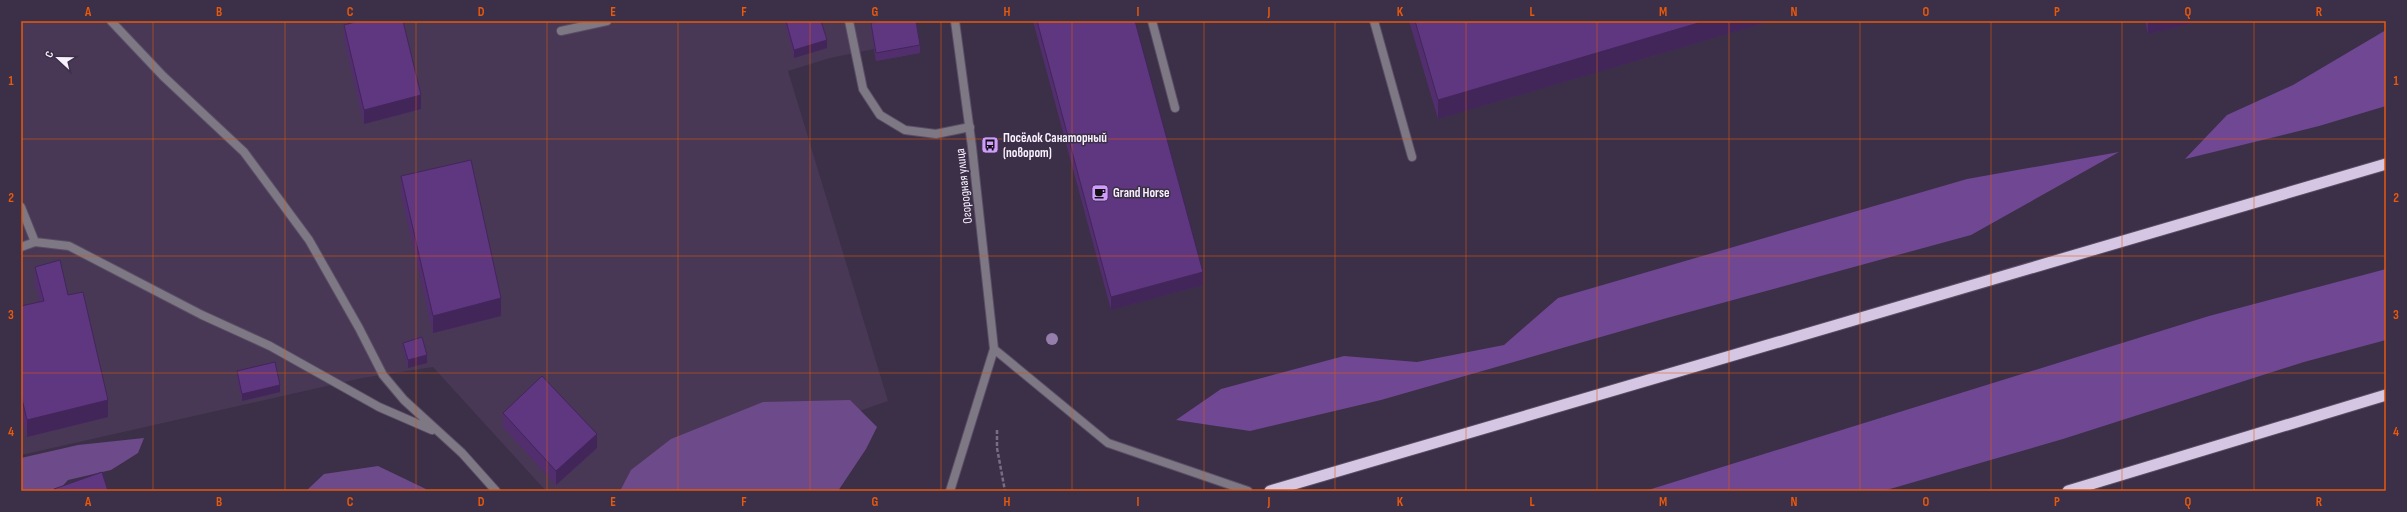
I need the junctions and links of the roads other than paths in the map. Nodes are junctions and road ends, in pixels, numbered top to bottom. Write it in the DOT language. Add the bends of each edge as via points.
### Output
graph roads {
  1 [pos="111,21"];
  2 [pos="607,21"];
  3 [pos="849,21"];
  4 [pos="955,21"];
  5 [pos="1152,21"];
  6 [pos="1374,21"];
  7 [pos="561,31"];
  8 [pos="1175,108"];
  9 [pos="970,127"];
  10 [pos="1412,158"];
  11 [pos="2386,164"];
  12 [pos="21,207"];
  13 [pos="35,242"];
  14 [pos="21,247"];
  15 [pos="994,349"];
  16 [pos="2386,395"];
  17 [pos="438,433"];
  18 [pos="496,491"];
  19 [pos="950,491"];
  20 [pos="1248,491"];
  21 [pos="1270,491"];
  22 [pos="2068,491"];
  1 -- 17 [label="street" via="163,76 244,152 309,240 383,375"];
  2 -- 7 [label="street"];
  3 -- 9 [label="street" via="863,89 880,115 905,130 936,134"];
  4 -- 9 [label="street, Огородная улица"];
  5 -- 8 [label="street"];
  6 -- 10 [label="street"];
  9 -- 15 [label="street, Огородная улица"];
  11 -- 21 [label="highway"];
  12 -- 13 [label="street"];
  13 -- 14 [label="street"];
  13 -- 17 [label="street" via="69,246 202,315 270,346 379,407"];
  15 -- 19 [label="street"];
  15 -- 20 [label="street" via="1108,443"];
  16 -- 22 [label="highway"];
  17 -- 18 [label="street" via="462,453"];
}
